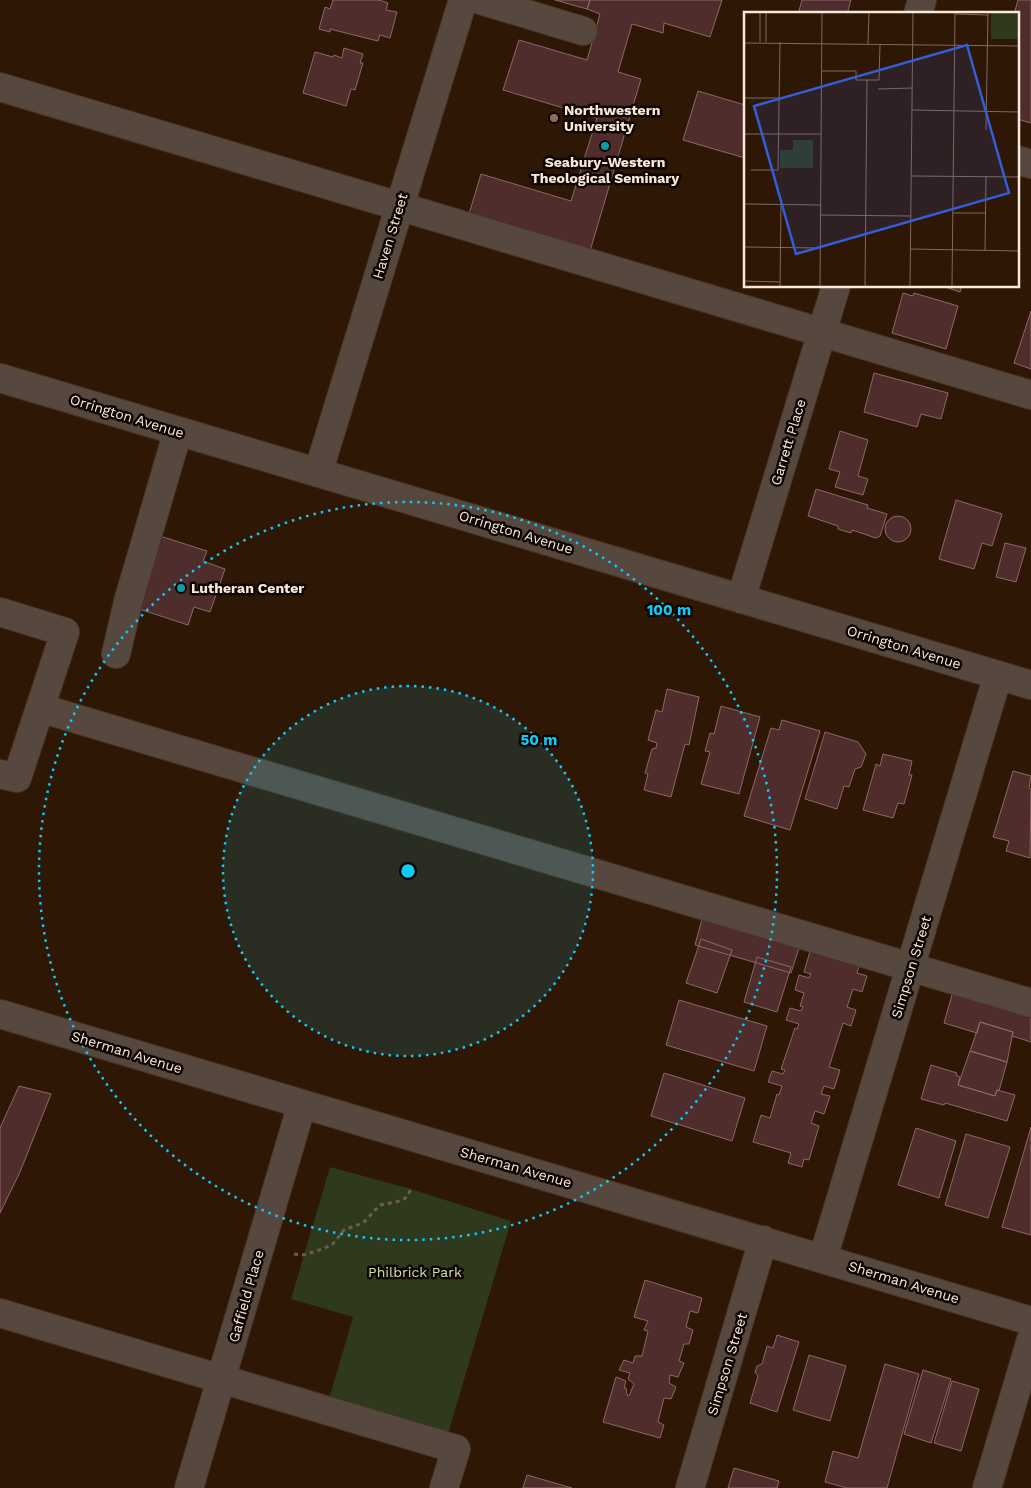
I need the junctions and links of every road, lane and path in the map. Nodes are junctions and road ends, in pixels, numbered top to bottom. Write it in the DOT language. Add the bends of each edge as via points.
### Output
graph roads {
  1 [pos="462,0"];
  2 [pos="480,0"];
  3 [pos="583,31"];
  4 [pos="0,87"];
  5 [pos="1018,160"];
  6 [pos="1031,164"];
  7 [pos="399,206"];
  8 [pos="835,288"];
  9 [pos="822,332"];
  10 [pos="0,378"];
  11 [pos="1031,395"];
  12 [pos="178,431"];
  13 [pos="318,473"];
  14 [pos="740,599"];
  15 [pos="0,612"];
  16 [pos="116,654"];
  17 [pos="998,675"];
  18 [pos="1031,685"];
  19 [pos="40,708"];
  20 [pos="0,774"];
  21 [pos="910,968"];
  22 [pos="1031,1004"];
  23 [pos="0,1014"];
  24 [pos="302,1104"];
  25 [pos="412,1189"];
  26 [pos="763,1240"];
  27 [pos="294,1254"];
  28 [pos="823,1258"];
  29 [pos="0,1313"];
  30 [pos="1031,1321"];
  31 [pos="1031,1340"];
  32 [pos="221,1379"];
  33 [pos="189,1488"];
  34 [pos="444,1488"];
  35 [pos="690,1488"];
  36 [pos="987,1488"];
  1 -- 7 [label="street, Haven Street"];
  2 -- 3 [label="street"];
  4 -- 7 [label="street"];
  5 -- 6 [label="street"];
  7 -- 9 [label="street"];
  7 -- 13 [label="street, Haven Street"];
  8 -- 9 [label="street, Garrett Place"];
  9 -- 11 [label="street"];
  9 -- 14 [label="street, Garrett Place"];
  10 -- 12 [label="street, Orrington Avenue"];
  12 -- 13 [label="street, Orrington Avenue"];
  12 -- 16 [label="street"];
  13 -- 14 [label="street, Orrington Avenue"];
  14 -- 17 [label="street, Orrington Avenue"];
  15 -- 19 [label="street" via="66,632"];
  17 -- 18 [label="street, Orrington Avenue"];
  17 -- 21 [label="street, Simpson Street"];
  19 -- 20 [label="street" via="17,778"];
  19 -- 21 [label="street"];
  21 -- 22 [label="street"];
  21 -- 28 [label="street, Simpson Street"];
  23 -- 24 [label="street, Sherman Avenue"];
  24 -- 26 [label="street, Sherman Avenue"];
  24 -- 32 [label="street, Gaffield Place"];
  25 -- 27 [label="path" via="408,1197 380,1205 363,1223 344,1230 332,1245 304,1255"];
  26 -- 28 [label="street, Sherman Avenue"];
  26 -- 35 [label="street, Simpson Street"];
  28 -- 30 [label="street, Sherman Avenue"];
  29 -- 32 [label="street"];
  31 -- 36 [label="street"];
  32 -- 33 [label="street, Gaffield Place"];
  32 -- 34 [label="street" via="456,1449"];
}
